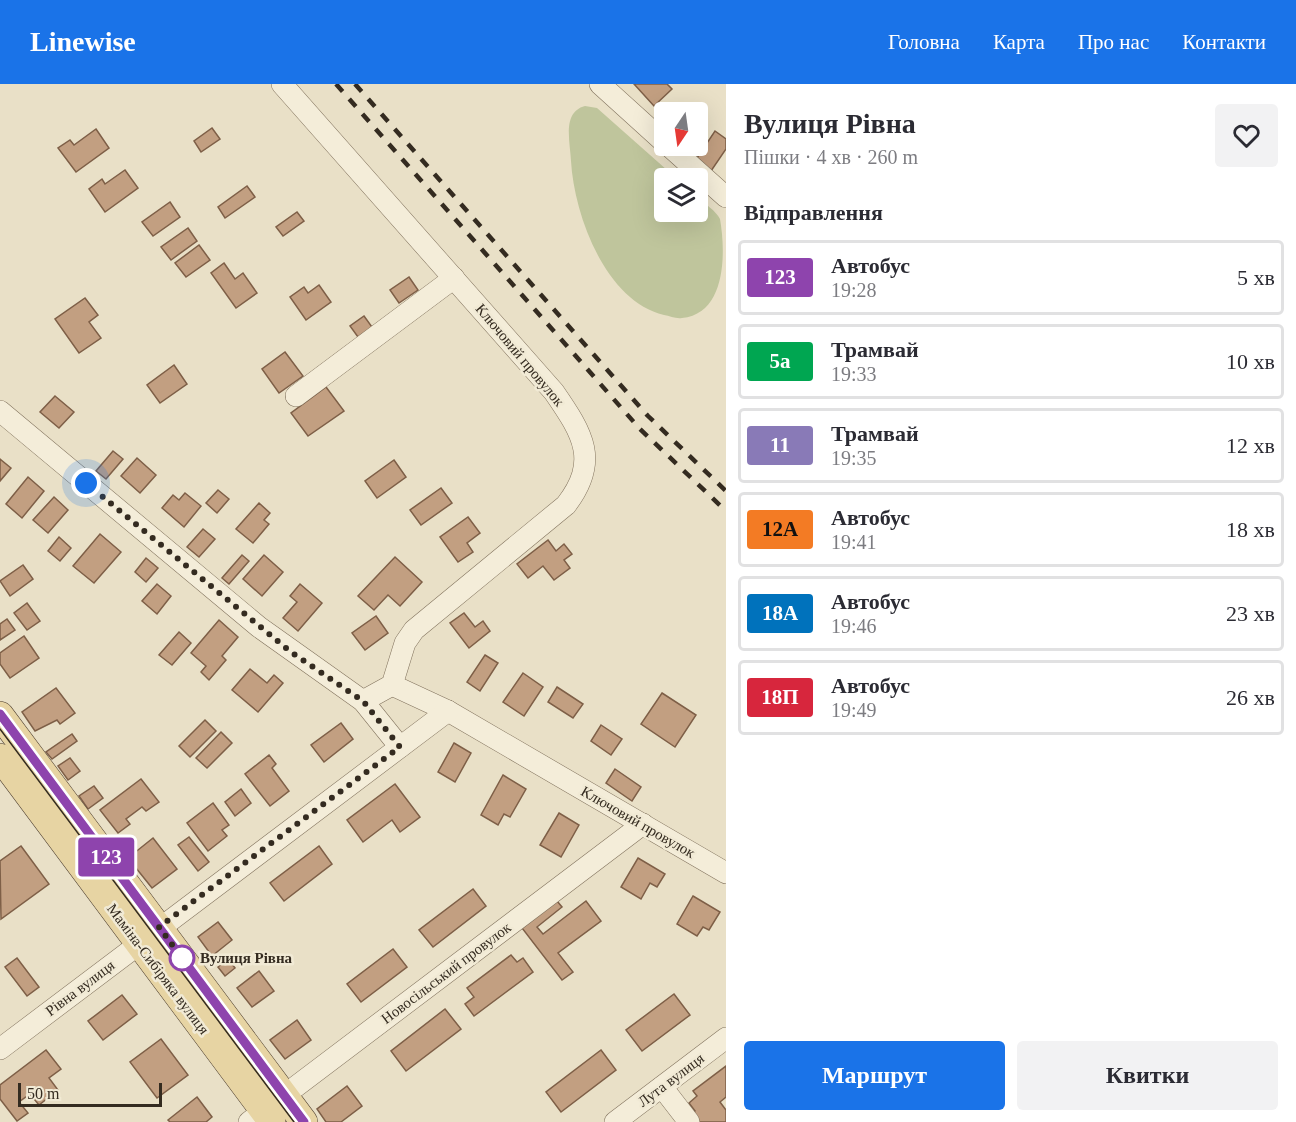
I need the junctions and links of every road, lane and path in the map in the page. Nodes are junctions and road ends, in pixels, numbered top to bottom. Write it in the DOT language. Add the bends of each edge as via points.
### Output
graph roads {
  1 [pos="282,84"];
  2 [pos="600,84"];
  3 [pos="654,133"];
  4 [pos="680,156"];
  5 [pos="726,197"];
  6 [pos="454,278"];
  7 [pos="296,396"];
  8 [pos="0,411"];
  9 [pos="392,685"];
  10 [pos="363,701"];
  11 [pos="448,711"];
  12 [pos="0,714"];
  13 [pos="400,747"];
  14 [pos="0,757"];
  15 [pos="643,824"];
  16 [pos="726,873"];
  17 [pos="149,935"];
  18 [pos="726,1038"];
  19 [pos="0,1048"];
  20 [pos="662,1087"];
  21 [pos="267,1112"];
  22 [pos="304,1122"];
  23 [pos="615,1122"];
  24 [pos="689,1122"];
  1 -- 6 [label="street, Ключовий провулок"];
  2 -- 3 [label="street"];
  4 -- 5 [label="street"];
  6 -- 7 [label="street"];
  6 -- 9 [label="street, Ключовий провулок" via="568,412 579,432 585,471 579,488 566,505 414,630 405,643"];
  8 -- 10 [label="street" via="259,627"];
  9 -- 10 [label="street"];
  9 -- 11 [label="street, Ключовий провулок"];
  10 -- 13 [label="street"];
  11 -- 13 [label="street, Рівна вулиця"];
  11 -- 15 [label="street, Ключовий провулок"];
  12 -- 17 [label="main road, Маміна-Сибіряка вулиця"];
  13 -- 17 [label="street, Рівна вулиця"];
  14 -- 17 [label="main road, Маміна-Сибіряка вулиця"];
  15 -- 16 [label="street, Ключовий провулок"];
  15 -- 21 [label="street, Новосільський провулок"];
  17 -- 19 [label="street, Рівна вулиця"];
  17 -- 21 [label="main road, Маміна-Сибіряка вулиця"];
  18 -- 20 [label="street, Лута вулиця"];
  20 -- 23 [label="street, Лута вулиця"];
  20 -- 24 [label="street"];
  21 -- 22 [label="main road, Маміна-Сибіряка вулиця"];
}
